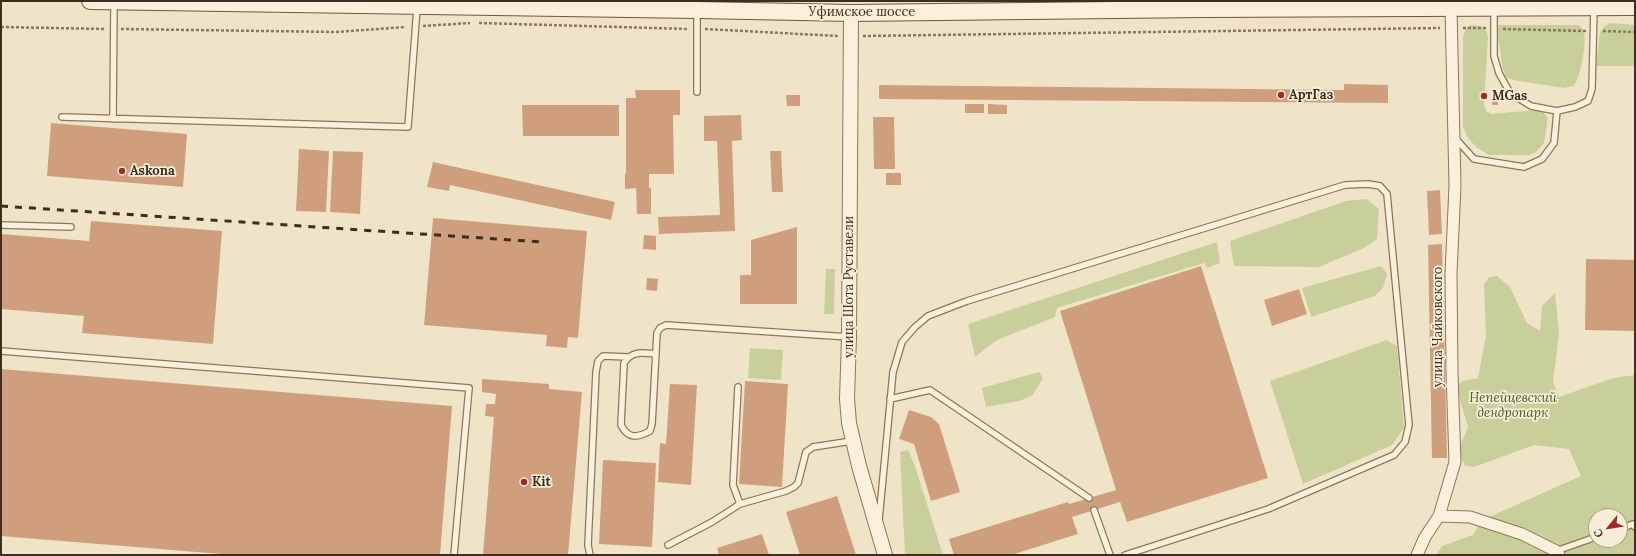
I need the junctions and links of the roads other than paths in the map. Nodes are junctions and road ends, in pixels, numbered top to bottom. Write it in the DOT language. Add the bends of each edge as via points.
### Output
graph roads {
  1 [pos="90,1"];
  2 [pos="114,1"];
  3 [pos="1204,5"];
  4 [pos="418,6"];
  5 [pos="1635,7"];
  6 [pos="1451,8"];
  7 [pos="1494,8"];
  8 [pos="1594,8"];
  9 [pos="698,10"];
  10 [pos="851,13"];
  11 [pos="696,92"];
  12 [pos="1557,111"];
  13 [pos="62,117"];
  14 [pos="113,118"];
  15 [pos="1453,136"];
  16 [pos="1,224"];
  17 [pos="71,227"];
  18 [pos="849,337"];
  19 [pos="1,351"];
  20 [pos="656,354"];
  21 [pos="628,357"];
  22 [pos="738,387"];
  23 [pos="890,399"];
  24 [pos="853,441"];
  25 [pos="1089,498"];
  26 [pos="740,504"];
  27 [pos="1094,510"];
  28 [pos="1439,516"];
  29 [pos="878,532"];
  30 [pos="1588,540"];
  31 [pos="668,545"];
  32 [pos="1557,553"];
  33 [pos="454,555"];
  34 [pos="590,555"];
  35 [pos="885,555"];
  36 [pos="1110,555"];
  37 [pos="1124,555"];
  38 [pos="1417,555"];
  1 -- 2 [label="main road, Уфимское шоссе"];
  2 -- 4 [label="main road, Уфимское шоссе"];
  2 -- 14 [label="lane"];
  3 -- 6 [label="main road, Уфимское шоссе"];
  3 -- 10 [label="main road, Уфимское шоссе"];
  4 -- 9 [label="main road, Уфимское шоссе"];
  4 -- 14 [label="lane" via="408,127"];
  5 -- 8 [label="main road, Уфимское шоссе"];
  6 -- 7 [label="main road, Уфимское шоссе"];
  6 -- 15 [label="street, улица Чайковского"];
  7 -- 8 [label="main road, Уфимское шоссе"];
  7 -- 12 [label="lane" via="1494,56 1510,93 1531,106"];
  8 -- 12 [label="lane" via="1592,89 1588,101"];
  9 -- 10 [label="main road, Уфимское шоссе"];
  9 -- 11 [label="lane"];
  10 -- 18 [label="street, улица Шота Руставели"];
  12 -- 15 [label="lane" via="1554,143 1542,159 1524,167 1474,159"];
  13 -- 14 [label="lane"];
  15 -- 28 [label="street, улица Чайковского" via="1455,186 1451,274 1455,462"];
  16 -- 17 [label="lane"];
  18 -- 20 [label="lane" via="666,325 657,333"];
  18 -- 24 [label="street, улица Шота Руставели" via="847,399"];
  19 -- 33 [label="lane" via="469,388"];
  20 -- 21 [label="lane" via="636,352"];
  20 -- 21 [label="lane" via="652,424 650,431 641,436 625,433 621,425 624,363"];
  21 -- 34 [label="lane" via="603,356 598,361 588,545"];
  22 -- 26 [label="lane" via="733,485"];
  23 -- 25 [label="lane" via="930,390"];
  23 -- 29 [label="lane"];
  23 -- 37 [label="lane" via="893,372 902,342 928,316 967,301 1345,185 1380,186 1387,194 1409,425 1405,442 1394,455 1268,509"];
  24 -- 26 [label="lane" via="813,447 806,452 798,483 794,487"];
  24 -- 29 [label="street, улица Шота Руставели"];
  26 -- 31 [label="lane"];
  27 -- 36 [label="lane"];
  28 -- 32 [label="street" via="1470,517 1522,534"];
  28 -- 38 [label="street, улица Чайковского" via="1424,537"];
  29 -- 35 [label="street, улица Шота Руставели"];
  30 -- 32 [label="lane"];
}
